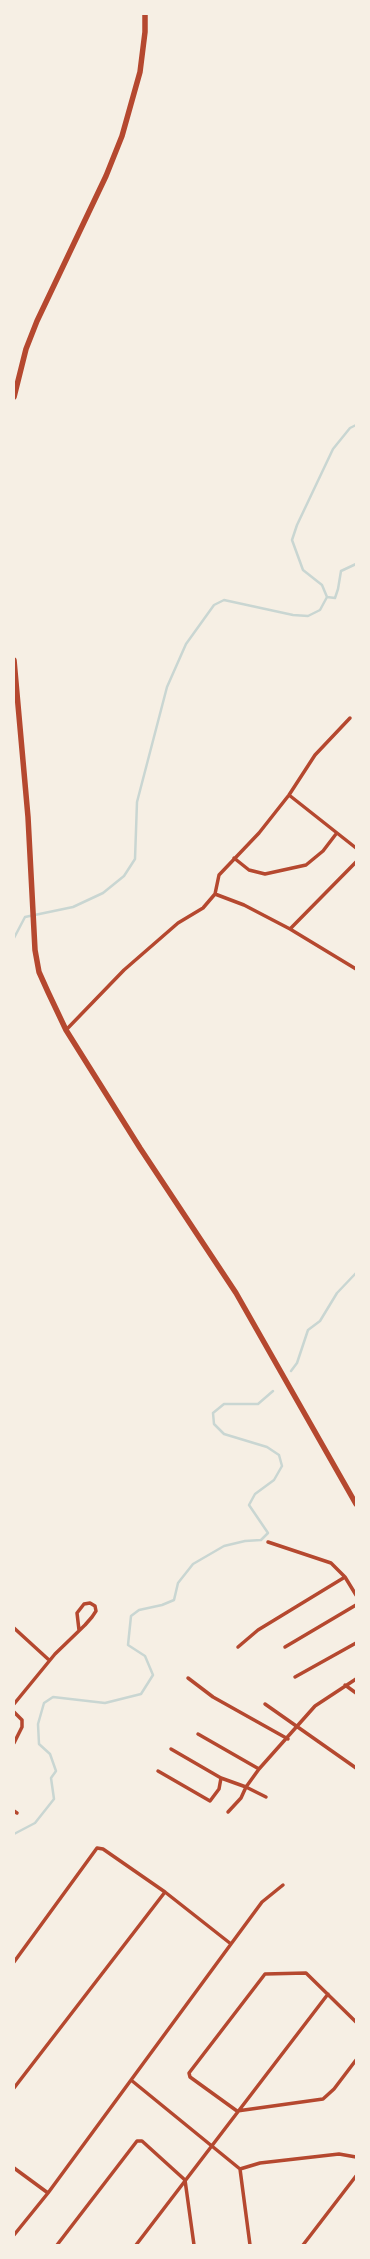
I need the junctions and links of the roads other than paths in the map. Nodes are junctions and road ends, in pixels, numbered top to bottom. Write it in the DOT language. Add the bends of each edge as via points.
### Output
graph roads {
  1 [pos="145,14"];
  2 [pos="14,397"];
  3 [pos="14,660"];
  4 [pos="350,718"];
  5 [pos="289,795"];
  6 [pos="336,834"];
  7 [pos="356,848"];
  8 [pos="234,858"];
  9 [pos="356,862"];
  10 [pos="215,894"];
  11 [pos="290,930"];
  12 [pos="356,969"];
  13 [pos="66,1030"];
  14 [pos="356,1504"];
  15 [pos="268,1542"];
  16 [pos="345,1577"];
  17 [pos="356,1595"];
  18 [pos="356,1605"];
  19 [pos="14,1628"];
  20 [pos="79,1630"];
  21 [pos="356,1642"];
  22 [pos="238,1647"];
  23 [pos="285,1647"];
  24 [pos="50,1660"];
  25 [pos="295,1677"];
  26 [pos="188,1678"];
  27 [pos="356,1679"];
  28 [pos="345,1685"];
  29 [pos="356,1693"];
  30 [pos="14,1704"];
  31 [pos="265,1704"];
  32 [pos="14,1712"];
  33 [pos="298,1728"];
  34 [pos="198,1734"];
  35 [pos="288,1739"];
  36 [pos="14,1743"];
  37 [pos="171,1749"];
  38 [pos="356,1768"];
  39 [pos="259,1769"];
  40 [pos="158,1771"];
  41 [pos="221,1778"];
  42 [pos="246,1787"];
  43 [pos="266,1797"];
  44 [pos="228,1812"];
  45 [pos="283,1885"];
  46 [pos="165,1892"];
  47 [pos="231,1944"];
  48 [pos="14,1962"];
  49 [pos="328,1994"];
  50 [pos="356,2022"];
  51 [pos="356,2060"];
  52 [pos="131,2080"];
  53 [pos="14,2088"];
  54 [pos="237,2111"];
  55 [pos="212,2144"];
  56 [pos="356,2157"];
  57 [pos="14,2168"];
  58 [pos="240,2169"];
  59 [pos="356,2176"];
  60 [pos="185,2180"];
  61 [pos="48,2193"];
  62 [pos="14,2235"];
  63 [pos="57,2245"];
  64 [pos="136,2245"];
  65 [pos="194,2245"];
  66 [pos="250,2245"];
  67 [pos="303,2245"];
  1 -- 2 [label="main road" via="140,72 122,136 106,176 37,321 26,349"];
  3 -- 13 [label="main road" via="28,817 33,928 39,972"];
  4 -- 5 [label="street" via="315,754"];
  5 -- 6 [label="street"];
  5 -- 8 [label="street" via="259,833"];
  6 -- 7 [label="street"];
  6 -- 8 [label="street" via="324,851 306,865 265,874 249,870"];
  8 -- 10 [label="street" via="219,875"];
  9 -- 11 [label="street"];
  10 -- 11 [label="street" via="244,905"];
  10 -- 13 [label="street" via="203,908 178,923 124,970"];
  11 -- 12 [label="street"];
  13 -- 14 [label="main road" via="236,1293"];
  15 -- 16 [label="street" via="331,1563"];
  16 -- 17 [label="street"];
  16 -- 22 [label="street" via="258,1630"];
  18 -- 23 [label="street"];
  19 -- 24 [label="street"];
  20 -- 20 [label="street" via="96,1611 95,1606 90,1603 84,1604 77,1613"];
  20 -- 24 [label="street"];
  21 -- 25 [label="street"];
  24 -- 30 [label="street"];
  26 -- 35 [label="street" via="213,1697"];
  27 -- 28 [label="street"];
  28 -- 29 [label="street"];
  28 -- 33 [label="street" via="320,1701"];
  31 -- 33 [label="street"];
  32 -- 36 [label="street" via="22,1720 22,1727"];
  33 -- 35 [label="street"];
  33 -- 38 [label="street"];
  34 -- 39 [label="street"];
  35 -- 39 [label="street"];
  37 -- 41 [label="street"];
  39 -- 42 [label="street"];
  40 -- 41 [label="street" via="210,1801 219,1788"];
  41 -- 42 [label="street"];
  42 -- 43 [label="street"];
  42 -- 44 [label="street" via="241,1798"];
  45 -- 47 [label="street" via="262,1902"];
  46 -- 47 [label="street"];
  46 -- 48 [label="street" via="103,1849 97,1848"];
  46 -- 53 [label="street"];
  47 -- 52 [label="street"];
  49 -- 50 [label="street"];
  49 -- 54 [label="street"];
  49 -- 54 [label="street" via="309,1974 303,1972 266,1974 258,1981 189,2072 190,2077"];
  51 -- 54 [label="street" via="323,2099"];
  52 -- 55 [label="street"];
  52 -- 61 [label="street"];
  54 -- 55 [label="street"];
  55 -- 58 [label="street"];
  55 -- 60 [label="street"];
  56 -- 58 [label="street" via="338,2154 260,2163"];
  57 -- 61 [label="street"];
  58 -- 66 [label="street"];
  59 -- 67 [label="street"];
  60 -- 63 [label="street" via="142,2142 134,2142"];
  60 -- 64 [label="street"];
  60 -- 65 [label="street"];
  61 -- 62 [label="street"];
}
